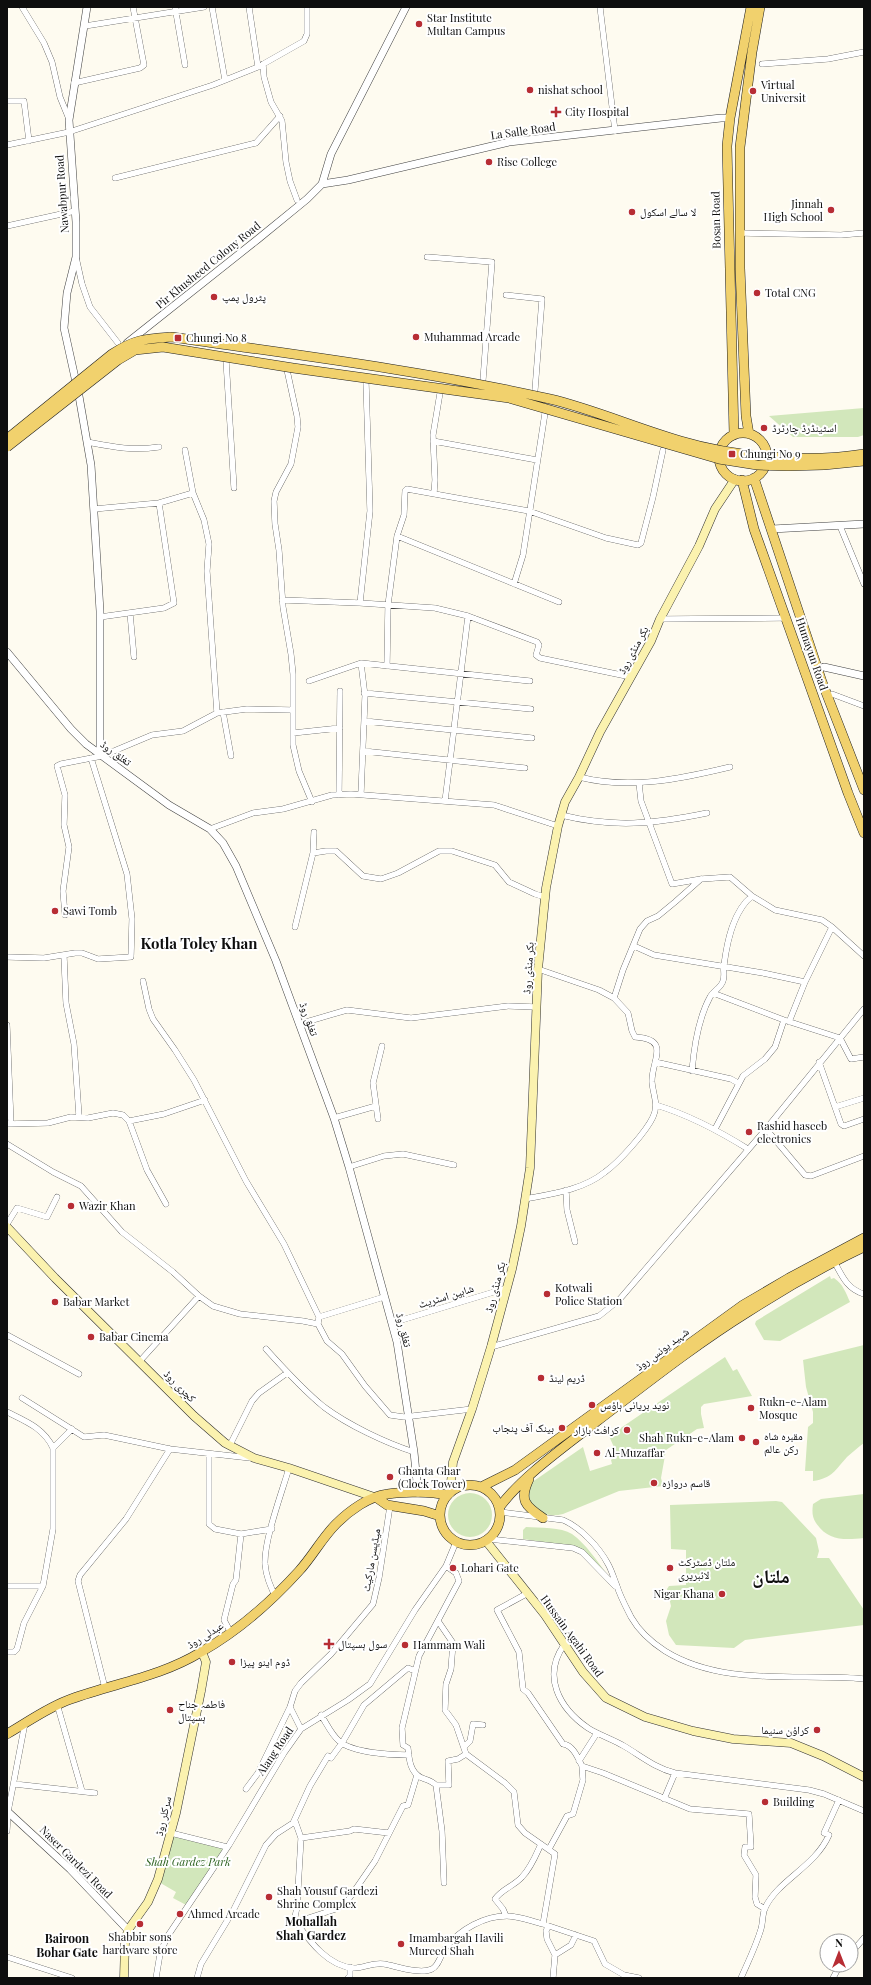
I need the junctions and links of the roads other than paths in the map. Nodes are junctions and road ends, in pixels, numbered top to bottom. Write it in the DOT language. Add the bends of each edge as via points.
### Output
graph roads {
  1 [pos="22,7"];
  2 [pos="87,7"];
  3 [pos="133,7"];
  4 [pos="204,7"];
  5 [pos="212,7"];
  6 [pos="249,7"];
  7 [pos="307,7"];
  8 [pos="406,7"];
  9 [pos="600,7"];
  10 [pos="751,7"];
  11 [pos="760,7"];
  12 [pos="175,9"];
  13 [pos="136,18"];
  14 [pos="84,26"];
  15 [pos="864,52"];
  16 [pos="762,64"];
  17 [pos="184,65"];
  18 [pos="261,65"];
  19 [pos="225,80"];
  20 [pos="74,83"];
  21 [pos="7,101"];
  22 [pos="280,116"];
  23 [pos="730,118"];
  24 [pos="69,120"];
  25 [pos="615,131"];
  26 [pos="68,132"];
  27 [pos="29,141"];
  28 [pos="7,145"];
  29 [pos="115,178"];
  30 [pos="322,184"];
  31 [pos="297,200"];
  32 [pos="76,210"];
  33 [pos="7,226"];
  34 [pos="864,233"];
  35 [pos="740,234"];
  36 [pos="76,257"];
  37 [pos="427,257"];
  38 [pos="506,295"];
  39 [pos="120,346"];
  40 [pos="226,360"];
  41 [pos="287,370"];
  42 [pos="483,380"];
  43 [pos="366,382"];
  44 [pos="534,390"];
  45 [pos="440,393"];
  46 [pos="545,414"];
  47 [pos="749,434"];
  48 [pos="734,435"];
  49 [pos="7,438"];
  50 [pos="433,441"];
  51 [pos="87,442"];
  52 [pos="7,447"];
  53 [pos="159,447"];
  54 [pos="184,450"];
  55 [pos="663,450"];
  56 [pos="864,454"];
  57 [pos="537,460"];
  58 [pos="864,461"];
  59 [pos="754,478"];
  60 [pos="738,480"];
  61 [pos="234,488"];
  62 [pos="193,493"];
  63 [pos="434,493"];
  64 [pos="159,503"];
  65 [pos="94,509"];
  66 [pos="529,511"];
  67 [pos="864,524"];
  68 [pos="840,526"];
  69 [pos="772,529"];
  70 [pos="397,536"];
  71 [pos="514,584"];
  72 [pos="864,584"];
  73 [pos="282,600"];
  74 [pos="559,602"];
  75 [pos="360,603"];
  76 [pos="388,605"];
  77 [pos="130,613"];
  78 [pos="468,616"];
  79 [pos="100,617"];
  80 [pos="787,618"];
  81 [pos="660,619"];
  82 [pos="7,652"];
  83 [pos="134,657"];
  84 [pos="361,663"];
  85 [pos="387,666"];
  86 [pos="824,667"];
  87 [pos="461,674"];
  88 [pos="864,676"];
  89 [pos="631,677"];
  90 [pos="309,681"];
  91 [pos="530,681"];
  92 [pos="340,691"];
  93 [pos="364,693"];
  94 [pos="832,694"];
  95 [pos="458,702"];
  96 [pos="864,706"];
  97 [pos="531,709"];
  98 [pos="293,710"];
  99 [pos="223,712"];
  100 [pos="217,713"];
  101 [pos="364,721"];
  102 [pos="838,723"];
  103 [pos="340,728"];
  104 [pos="454,730"];
  105 [pos="293,732"];
  106 [pos="532,738"];
  107 [pos="363,751"];
  108 [pos="101,755"];
  109 [pos="231,756"];
  110 [pos="92,758"];
  111 [pos="450,760"];
  112 [pos="730,767"];
  113 [pos="525,768"];
  114 [pos="579,777"];
  115 [pos="639,783"];
  116 [pos="864,790"];
  117 [pos="339,794"];
  118 [pos="361,794"];
  119 [pos="445,800"];
  120 [pos="312,802"];
  121 [pos="707,813"];
  122 [pos="561,815"];
  123 [pos="648,823"];
  124 [pos="558,826"];
  125 [pos="210,829"];
  126 [pos="314,832"];
  127 [pos="864,833"];
  128 [pos="313,853"];
  129 [pos="701,879"];
  130 [pos="752,896"];
  131 [pos="545,897"];
  132 [pos="65,915"];
  133 [pos="295,927"];
  134 [pos="832,927"];
  135 [pos="634,946"];
  136 [pos="64,956"];
  137 [pos="864,956"];
  138 [pos="7,957"];
  139 [pos="723,966"];
  140 [pos="538,969"];
  141 [pos="143,981"];
  142 [pos="805,982"];
  143 [pos="713,993"];
  144 [pos="614,998"];
  145 [pos="536,1007"];
  146 [pos="864,1009"];
  147 [pos="787,1021"];
  148 [pos="299,1024"];
  149 [pos="7,1025"];
  150 [pos="840,1038"];
  151 [pos="382,1046"];
  152 [pos="864,1057"];
  153 [pos="655,1062"];
  154 [pos="819,1062"];
  155 [pos="692,1071"];
  156 [pos="738,1083"];
  157 [pos="864,1098"];
  158 [pos="205,1100"];
  159 [pos="656,1105"];
  160 [pos="376,1106"];
  161 [pos="835,1106"];
  162 [pos="79,1116"];
  163 [pos="334,1118"];
  164 [pos="378,1119"];
  165 [pos="864,1119"];
  166 [pos="129,1120"];
  167 [pos="9,1124"];
  168 [pos="714,1129"];
  169 [pos="766,1129"];
  170 [pos="7,1144"];
  171 [pos="748,1149"];
  172 [pos="864,1156"];
  173 [pos="454,1165"];
  174 [pos="349,1167"];
  175 [pos="566,1190"];
  176 [pos="57,1197"];
  177 [pos="525,1199"];
  178 [pos="166,1204"];
  179 [pos="7,1225"];
  180 [pos="864,1238"];
  181 [pos="575,1242"];
  182 [pos="864,1247"];
  183 [pos="834,1262"];
  184 [pos="507,1288"];
  185 [pos="864,1294"];
  186 [pos="199,1296"];
  187 [pos="384,1297"];
  188 [pos="319,1318"];
  189 [pos="392,1323"];
  190 [pos="318,1324"];
  191 [pos="7,1334"];
  192 [pos="491,1346"];
  193 [pos="266,1349"];
  194 [pos="140,1361"];
  195 [pos="287,1373"];
  196 [pos="79,1374"];
  197 [pos="22,1398"];
  198 [pos="472,1409"];
  199 [pos="7,1412"];
  200 [pos="408,1416"];
  201 [pos="72,1429"];
  202 [pos="230,1445"];
  203 [pos="53,1448"];
  204 [pos="170,1450"];
  205 [pos="414,1452"];
  206 [pos="209,1454"];
  207 [pos="254,1458"];
  208 [pos="289,1468"];
  209 [pos="531,1476"];
  210 [pos="481,1487"];
  211 [pos="418,1493"];
  212 [pos="449,1494"];
  213 [pos="377,1498"];
  214 [pos="390,1506"];
  215 [pos="500,1510"];
  216 [pos="440,1516"];
  217 [pos="543,1518"];
  218 [pos="272,1529"];
  219 [pos="240,1534"];
  220 [pos="487,1540"];
  221 [pos="456,1542"];
  222 [pos="446,1566"];
  223 [pos="7,1586"];
  224 [pos="43,1586"];
  225 [pos="617,1588"];
  226 [pos="528,1593"];
  227 [pos="275,1596"];
  228 [pos="438,1621"];
  229 [pos="231,1633"];
  230 [pos="564,1645"];
  231 [pos="7,1652"];
  232 [pos="202,1652"];
  233 [pos="415,1671"];
  234 [pos="864,1679"];
  235 [pos="105,1688"];
  236 [pos="57,1704"];
  237 [pos="290,1707"];
  238 [pos="321,1715"];
  239 [pos="25,1723"];
  240 [pos="483,1725"];
  241 [pos="301,1729"];
  242 [pos="597,1733"];
  243 [pos="7,1734"];
  244 [pos="342,1743"];
  245 [pos="464,1747"];
  246 [pos="466,1754"];
  247 [pos="409,1755"];
  248 [pos="580,1764"];
  249 [pos="675,1773"];
  250 [pos="417,1775"];
  251 [pos="864,1777"];
  252 [pos="14,1784"];
  253 [pos="436,1785"];
  254 [pos="246,1789"];
  255 [pos="82,1791"];
  256 [pos="95,1792"];
  257 [pos="664,1800"];
  258 [pos="839,1800"];
  259 [pos="864,1811"];
  260 [pos="7,1812"];
  261 [pos="295,1821"];
  262 [pos="7,1831"];
  263 [pos="171,1832"];
  264 [pos="389,1833"];
  265 [pos="301,1838"];
  266 [pos="541,1844"];
  267 [pos="227,1847"];
  268 [pos="549,1849"];
  269 [pos="444,1883"];
  270 [pos="765,1909"];
  271 [pos="506,1916"];
  272 [pos="296,1922"];
  273 [pos="545,1925"];
  274 [pos="128,1930"];
  275 [pos="576,1934"];
  276 [pos="555,1955"];
  277 [pos="7,1957"];
  278 [pos="350,1967"];
  279 [pos="72,1978"];
  280 [pos="124,1978"];
  281 [pos="156,1978"];
  282 [pos="196,1978"];
  283 [pos="348,1978"];
  284 [pos="553,1978"];
  285 [pos="639,1978"];
  286 [pos="741,1978"];
  1 -- 24 [label="street" via="44,43 52,62 60,97"];
  2 -- 14 [label="street, Nawabpur Road"];
  3 -- 13 [label="street"];
  4 -- 12 [label="street"];
  5 -- 19 [label="street"];
  6 -- 18 [label="street"];
  7 -- 18 [label="street" via="307,34 304,41"];
  8 -- 30 [label="street" via="331,154"];
  9 -- 25 [label="street"];
  10 -- 23 [label="main road, Bosan Road"];
  11 -- 35 [label="main road" via="741,131"];
  12 -- 13 [label="street"];
  12 -- 17 [label="street"];
  13 -- 14 [label="street"];
  13 -- 20 [label="street" via="144,65"];
  14 -- 20 [label="street, Nawabpur Road"];
  15 -- 16 [label="street" via="828,59"];
  18 -- 19 [label="street"];
  18 -- 22 [label="street" via="267,90"];
  19 -- 26 [label="street"];
  20 -- 24 [label="street, Nawabpur Road"];
  21 -- 27 [label="street" via="24,101"];
  22 -- 29 [label="street" via="256,143"];
  22 -- 31 [label="street" via="286,162"];
  23 -- 25 [label="street, La Salle Road"];
  23 -- 48 [label="main road, Bosan Road" via="727,146 728,232"];
  24 -- 26 [label="street, Nawabpur Road"];
  25 -- 30 [label="street, La Salle Road" via="509,142 363,177"];
  26 -- 27 [label="street"];
  26 -- 32 [label="street, Nawabpur Road"];
  27 -- 28 [label="street"];
  30 -- 39 [label="street, Pir Khusheed Colony Road, bridge" via="307,199"];
  32 -- 33 [label="street"];
  32 -- 36 [label="street, Nawabpur Road"];
  34 -- 35 [label="street"];
  35 -- 47 [label="main road" via="746,416"];
  36 -- 39 [label="street" via="90,307"];
  36 -- 51 [label="street, Nawabpur Road" via="67,293 64,328"];
  37 -- 42 [label="street" via="492,262"];
  38 -- 44 [label="street" via="542,299"];
  39 -- 49 [label="main road, bridge"];
  39 -- 56 [label="main road, bridge" via="146,338 172,337 506,390 552,400 720,451 791,457"];
  40 -- 61 [label="street"];
  41 -- 73 [label="street" via="298,426 291,464 278,486 274,501"];
  43 -- 75 [label="street" via="370,511"];
  45 -- 50 [label="street"];
  46 -- 57 [label="street"];
  47 -- 48 [label="main road"];
  47 -- 59 [label="main road" via="762,443 767,457 763,470"];
  48 -- 60 [label="main road" via="722,447 720,460 725,472"];
  50 -- 57 [label="street"];
  50 -- 63 [label="street"];
  51 -- 53 [label="street" via="121,449"];
  51 -- 65 [label="street, Nawabpur Road"];
  52 -- 58 [label="main road, bridge" via="118,360 135,350 163,347 509,398 719,459 757,465 788,466"];
  54 -- 62 [label="street"];
  55 -- 66 [label="street" via="641,543 638,545 606,538"];
  57 -- 66 [label="street"];
  59 -- 60 [label="main road"];
  59 -- 69 [label="main road, Humayun Road"];
  60 -- 80 [label="main road, Humayun Road"];
  60 -- 81 [label="main road, بکر منڈی روڈ" via="715,509 699,546"];
  62 -- 64 [label="street"];
  62 -- 100 [label="street" via="204,520 209,544 207,571"];
  63 -- 66 [label="street"];
  63 -- 70 [label="street" via="409,489 405,491 404,515"];
  64 -- 65 [label="street"];
  64 -- 77 [label="street" via="174,603 164,608"];
  65 -- 79 [label="street, Nawabpur Road"];
  66 -- 71 [label="street" via="523,555"];
  67 -- 68 [label="street"];
  68 -- 69 [label="street"];
  68 -- 72 [label="street"];
  69 -- 86 [label="main road"];
  69 -- 102 [label="main road, Humayun Road"];
  70 -- 71 [label="street"];
  70 -- 76 [label="street"];
  71 -- 74 [label="street"];
  73 -- 75 [label="street"];
  73 -- 98 [label="street" via="291,654"];
  75 -- 76 [label="street"];
  76 -- 78 [label="street" via="435,608"];
  76 -- 85 [label="street"];
  77 -- 79 [label="street"];
  77 -- 83 [label="street"];
  78 -- 87 [label="street"];
  78 -- 89 [label="street" via="538,642 537,656 540,658"];
  79 -- 108 [label="street, Nawabpur Road"];
  80 -- 81 [label="street"];
  80 -- 127 [label="main road, Humayun Road"];
  81 -- 89 [label="main road, بکر منڈی روڈ"];
  82 -- 108 [label="street, تغلق روڈ" via="71,729"];
  84 -- 85 [label="street"];
  84 -- 90 [label="street"];
  84 -- 93 [label="street"];
  85 -- 87 [label="street"];
  86 -- 88 [label="street"];
  86 -- 94 [label="main road"];
  87 -- 91 [label="street"];
  87 -- 95 [label="street"];
  89 -- 114 [label="main road, بکر منڈی روڈ" via="600,732"];
  92 -- 103 [label="street"];
  93 -- 95 [label="street"];
  93 -- 101 [label="street"];
  94 -- 96 [label="street"];
  94 -- 102 [label="main road"];
  95 -- 97 [label="street"];
  95 -- 104 [label="street"];
  98 -- 99 [label="street" via="254,709"];
  98 -- 105 [label="street"];
  99 -- 100 [label="street"];
  99 -- 109 [label="street"];
  100 -- 108 [label="street" via="182,731 152,735"];
  101 -- 104 [label="street"];
  101 -- 107 [label="street"];
  102 -- 116 [label="main road, Humayun Road"];
  103 -- 105 [label="street"];
  103 -- 117 [label="street"];
  104 -- 106 [label="street"];
  104 -- 111 [label="street"];
  105 -- 120 [label="street" via="295,760"];
  107 -- 111 [label="street"];
  107 -- 118 [label="street"];
  108 -- 110 [label="street"];
  108 -- 125 [label="street, تغلق روڈ" via="169,805"];
  110 -- 132 [label="street" via="57,766 64,795 64,825 69,847 63,891"];
  110 -- 136 [label="street" via="127,874 132,919 131,954 127,958 102,959 82,953"];
  111 -- 113 [label="street"];
  111 -- 119 [label="street"];
  112 -- 115 [label="street" via="694,776"];
  114 -- 115 [label="street"];
  114 -- 122 [label="main road, بکر منڈی روڈ" via="564,802"];
  115 -- 123 [label="street"];
  117 -- 118 [label="street"];
  117 -- 120 [label="street"];
  118 -- 119 [label="street"];
  119 -- 124 [label="street" via="505,807"];
  120 -- 125 [label="street" via="253,813"];
  121 -- 123 [label="street"];
  122 -- 123 [label="street" via="612,824"];
  122 -- 124 [label="main road, بکر منڈی روڈ"];
  123 -- 129 [label="street" via="672,884"];
  124 -- 131 [label="main road, بکر منڈی روڈ"];
  125 -- 148 [label="street, تغلق روڈ" via="224,843 236,866"];
  126 -- 128 [label="street"];
  128 -- 131 [label="street" via="336,851 363,876 381,879 439,851 452,851 495,865 509,882"];
  128 -- 133 [label="street"];
  129 -- 130 [label="street" via="730,877"];
  129 -- 135 [label="street" via="640,928"];
  130 -- 134 [label="street" via="775,910 822,920"];
  130 -- 139 [label="street" via="744,902 738,912"];
  131 -- 140 [label="main road, بکر منڈی روڈ"];
  134 -- 137 [label="street"];
  134 -- 142 [label="street"];
  135 -- 139 [label="street" via="654,955"];
  135 -- 144 [label="street"];
  136 -- 138 [label="street"];
  136 -- 162 [label="street" via="66,1003 74,1044"];
  139 -- 142 [label="street"];
  139 -- 143 [label="street" via="724,980"];
  140 -- 144 [label="street" via="599,990"];
  140 -- 145 [label="main road, بکر منڈی روڈ"];
  141 -- 158 [label="street" via="153,1019 176,1050"];
  142 -- 147 [label="street"];
  143 -- 147 [label="street"];
  143 -- 155 [label="street" via="706,1006 695,1046"];
  144 -- 153 [label="street" via="628,1013 635,1037 648,1039 656,1047 658,1056"];
  145 -- 148 [label="street" via="508,1006 410,1018 347,1010"];
  145 -- 177 [label="main road, بکر منڈی روڈ" via="530,1168"];
  146 -- 150 [label="street"];
  147 -- 150 [label="street"];
  147 -- 156 [label="street" via="768,1056 750,1069"];
  148 -- 163 [label="street, تغلق روڈ"];
  149 -- 167 [label="street"];
  150 -- 152 [label="street" via="851,1059"];
  150 -- 154 [label="street"];
  151 -- 160 [label="street" via="373,1083"];
  153 -- 155 [label="street"];
  153 -- 159 [label="street" via="652,1080"];
  154 -- 161 [label="street"];
  154 -- 169 [label="street"];
  155 -- 156 [label="street" via="731,1079"];
  156 -- 168 [label="street"];
  157 -- 161 [label="street"];
  158 -- 166 [label="street" via="164,1114"];
  158 -- 188 [label="street" via="246,1181 284,1244"];
  159 -- 168 [label="street" via="671,1109"];
  159 -- 175 [label="street" via="649,1125 612,1167 597,1178"];
  160 -- 163 [label="street"];
  160 -- 164 [label="street"];
  161 -- 165 [label="street" via="844,1126"];
  162 -- 166 [label="street" via="88,1118 114,1114"];
  162 -- 167 [label="street" via="48,1122"];
  163 -- 174 [label="street, تغلق روڈ"];
  166 -- 178 [label="street" via="147,1170"];
  168 -- 171 [label="street"];
  169 -- 171 [label="street"];
  169 -- 172 [label="street" via="805,1175 811,1176"];
  170 -- 186 [label="street" via="81,1186 122,1232"];
  171 -- 192 [label="street" via="619,1300 604,1313"];
  173 -- 174 [label="street" via="403,1154 384,1156"];
  174 -- 187 [label="street, تغلق روڈ"];
  175 -- 177 [label="street"];
  175 -- 181 [label="street" via="567,1210"];
  176 -- 179 [label="street" via="47,1217 20,1207"];
  177 -- 184 [label="main road, بکر منڈی روڈ"];
  179 -- 194 [label="main road, کچری روڈ" via="55,1278"];
  180 -- 210 [label="main road, شہید یونس روڈ" via="743,1305 515,1470"];
  182 -- 183 [label="main road, شہید یونس روڈ"];
  183 -- 185 [label="street" via="847,1284"];
  183 -- 209 [label="main road, شہید یونس روڈ" via="747,1312 702,1343 576,1438"];
  184 -- 189 [label="street, شاہین اسٹریٹ"];
  184 -- 192 [label="main road, بکر منڈی روڈ"];
  186 -- 190 [label="street" via="225,1310"];
  186 -- 194 [label="street"];
  187 -- 188 [label="street"];
  187 -- 189 [label="street, تغلق روڈ"];
  188 -- 190 [label="street"];
  189 -- 200 [label="street, تغلق روڈ" via="402,1365"];
  190 -- 200 [label="street" via="327,1341 342,1354 390,1415 397,1418"];
  191 -- 196 [label="street"];
  192 -- 198 [label="main road, بکر منڈی روڈ"];
  193 -- 195 [label="street"];
  194 -- 202 [label="main road, کچری روڈ" via="194,1416"];
  195 -- 202 [label="street" via="252,1401"];
  195 -- 205 [label="street" via="314,1399 339,1417 382,1440"];
  197 -- 201 [label="street"];
  198 -- 200 [label="street"];
  198 -- 212 [label="main road, بکر منڈی روڈ" via="453,1462"];
  199 -- 203 [label="street" via="42,1431"];
  200 -- 205 [label="street, تغلق روڈ"];
  201 -- 203 [label="street"];
  201 -- 204 [label="street" via="87,1438 104,1435"];
  202 -- 207 [label="main road, کچری روڈ"];
  203 -- 224 [label="street" via="54,1529"];
  204 -- 206 [label="street"];
  204 -- 235 [label="street" via="126,1519 80,1575 78,1581"];
  205 -- 211 [label="street, تغلق روڈ"];
  206 -- 207 [label="street"];
  206 -- 219 [label="street" via="209,1524 215,1529"];
  207 -- 208 [label="main road, کچری روڈ"];
  208 -- 213 [label="main road, کچری روڈ"];
  208 -- 218 [label="street"];
  209 -- 215 [label="main road, شہید یونس روڈ" via="510,1492"];
  209 -- 217 [label="main road" via="524,1496 532,1510"];
  210 -- 212 [label="main road" via="465,1486"];
  210 -- 215 [label="main road" via="491,1493"];
  211 -- 212 [label="main road, عبدلی روڈ"];
  211 -- 213 [label="main road, عبدلی روڈ" via="387,1494"];
  212 -- 216 [label="main road" via="442,1505"];
  213 -- 214 [label="main road"];
  213 -- 227 [label="main road, عبدلی روڈ" via="348,1513 336,1524 300,1570"];
  214 -- 216 [label="main road"];
  214 -- 237 [label="street, میڈیسن مارکیٹ" via="373,1604 331,1654 301,1683"];
  215 -- 217 [label="street"];
  215 -- 220 [label="main road" via="498,1527"];
  216 -- 221 [label="main road" via="445,1531"];
  217 -- 225 [label="street" via="570,1523 587,1537 608,1563"];
  218 -- 219 [label="street"];
  218 -- 227 [label="street" via="265,1562 268,1580"];
  219 -- 229 [label="street" via="236,1580 224,1620"];
  220 -- 221 [label="main road" via="474,1545"];
  220 -- 225 [label="street" via="572,1548 582,1552"];
  220 -- 226 [label="main road, Hussain Agahi Road"];
  221 -- 222 [label="street, Alang Road"];
  222 -- 228 [label="street" via="456,1573 459,1581"];
  222 -- 238 [label="street, Alang Road" via="415,1610 370,1684"];
  223 -- 224 [label="street"];
  224 -- 231 [label="street" via="24,1623 17,1649 14,1652"];
  225 -- 234 [label="street" via="631,1616 645,1635 664,1651 700,1667 737,1674"];
  226 -- 230 [label="main road, Hussain Agahi Road"];
  226 -- 248 [label="street" via="497,1610 519,1652 523,1689 563,1744 573,1750"];
  227 -- 229 [label="main road, عبدلی روڈ"];
  228 -- 233 [label="street"];
  228 -- 245 [label="street" via="453,1643 451,1669 446,1684 445,1710 456,1725"];
  229 -- 232 [label="main road, عبدلی روڈ"];
  230 -- 242 [label="street" via="557,1655 555,1688 570,1712"];
  230 -- 251 [label="main road, Hussain Agahi Road" via="606,1698 645,1717 733,1739 791,1743"];
  232 -- 235 [label="main road, عبدلی روڈ" via="159,1673"];
  232 -- 263 [label="main road, سرکلر روڈ" via="206,1662"];
  233 -- 244 [label="street" via="404,1669 395,1680 364,1705"];
  233 -- 247 [label="street" via="402,1728 403,1745 408,1748"];
  235 -- 236 [label="main road, عبدلی روڈ"];
  236 -- 239 [label="main road, عبدلی روڈ"];
  236 -- 255 [label="street"];
  237 -- 241 [label="street"];
  237 -- 254 [label="street, میڈیسن مارکیٹ" via="258,1773"];
  238 -- 241 [label="street, Alang Road"];
  238 -- 244 [label="street" via="331,1732"];
  239 -- 243 [label="main road, عبدلی روڈ"];
  239 -- 252 [label="street"];
  240 -- 245 [label="street" via="473,1724 470,1741"];
  241 -- 267 [label="street, Alang Road" via="274,1767"];
  242 -- 248 [label="street"];
  242 -- 249 [label="street" via="623,1745 658,1768"];
  244 -- 247 [label="street" via="361,1750"];
  244 -- 261 [label="street" via="320,1767"];
  245 -- 246 [label="street"];
  246 -- 253 [label="street" via="448,1761 449,1785"];
  246 -- 266 [label="street" via="514,1792 518,1825"];
  247 -- 250 [label="street" via="411,1767"];
  248 -- 257 [label="street"];
  248 -- 268 [label="street" via="583,1780 573,1814 567,1816"];
  249 -- 257 [label="street"];
  249 -- 258 [label="street" via="809,1790"];
  250 -- 253 [label="street"];
  250 -- 264 [label="street" via="408,1805 403,1806"];
  252 -- 255 [label="street"];
  252 -- 260 [label="street"];
  253 -- 269 [label="street" via="442,1831"];
  255 -- 256 [label="street"];
  257 -- 270 [label="street" via="690,1809 749,1814 751,1848 745,1847 744,1856 756,1875 757,1904"];
  258 -- 259 [label="street"];
  258 -- 270 [label="street" via="824,1833 829,1835 816,1855 780,1888"];
  260 -- 262 [label="street"];
  260 -- 274 [label="street, Naser Gardezi Road" via="70,1869"];
  261 -- 265 [label="street"];
  261 -- 282 [label="street" via="276,1834 266,1845 233,1910 201,1964"];
  263 -- 267 [label="street"];
  263 -- 274 [label="main road, سرکلر روڈ" via="158,1879 148,1902"];
  264 -- 265 [label="street" via="354,1829"];
  264 -- 272 [label="street" via="346,1903 336,1909"];
  265 -- 272 [label="street"];
  266 -- 268 [label="street"];
  266 -- 271 [label="street" via="521,1878 495,1899"];
  267 -- 281 [label="street, Alang Road" via="168,1937 160,1954"];
  268 -- 273 [label="street" via="555,1854 544,1910"];
  270 -- 286 [label="street" via="761,1929"];
  271 -- 273 [label="street"];
  271 -- 278 [label="street" via="480,1921 468,1928 446,1946 430,1971 383,1964"];
  272 -- 278 [label="street" via="318,1950 335,1962"];
  273 -- 275 [label="street"];
  273 -- 276 [label="street" via="547,1940"];
  274 -- 280 [label="main road, سرکلر روڈ"];
  275 -- 276 [label="street" via="571,1945"];
  275 -- 285 [label="street" via="594,1941 605,1964 624,1975"];
  276 -- 284 [label="street"];
  277 -- 279 [label="street"];
  278 -- 283 [label="street"];
}
